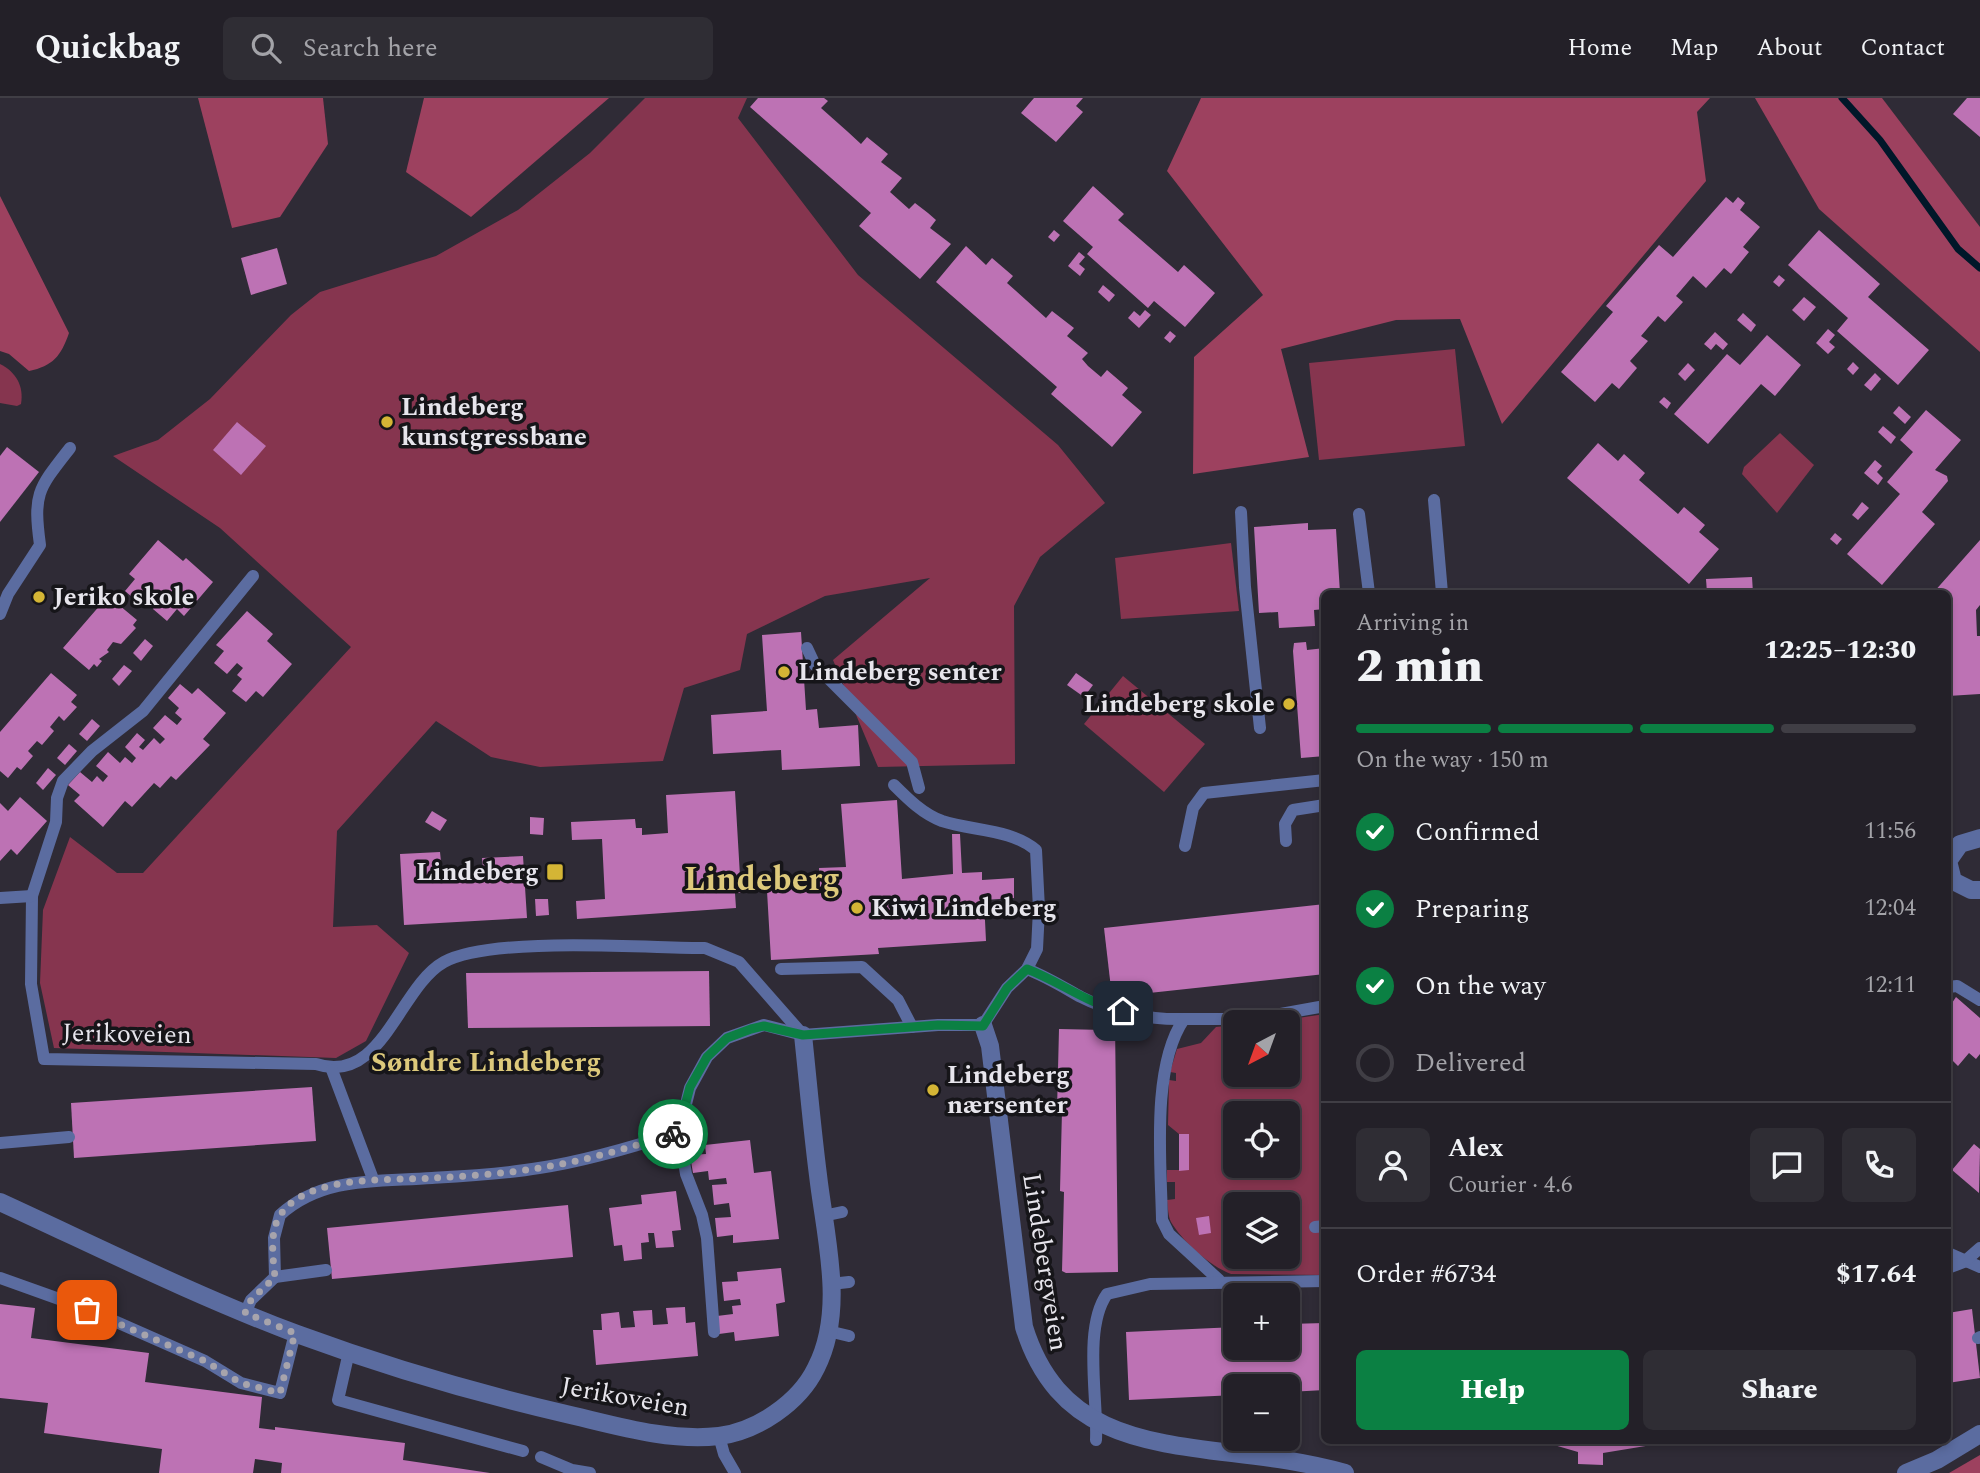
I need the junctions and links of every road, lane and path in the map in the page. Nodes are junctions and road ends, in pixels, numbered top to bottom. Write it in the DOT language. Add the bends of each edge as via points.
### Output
graph roads {
  1 [pos="70,448"];
  2 [pos="1434,500"];
  3 [pos="1241,512"];
  4 [pos="1359,514"];
  5 [pos="253,576"];
  6 [pos="1368,590"];
  7 [pos="1442,590"];
  8 [pos="0,614"];
  9 [pos="807,648"];
  10 [pos="1260,728"];
  11 [pos="1321,780"];
  12 [pos="894,785"];
  13 [pos="919,788"];
  14 [pos="1321,806"];
  15 [pos="1980,838"];
  16 [pos="1286,841"];
  17 [pos="1185,846"];
  18 [pos="1951,857"];
  19 [pos="1951,873"];
  20 [pos="1980,890"];
  21 [pos="32,896"];
  22 [pos="0,898"];
  23 [pos="781,969"];
  24 [pos="1027,969"];
  25 [pos="1951,987"];
  26 [pos="1980,1000"];
  27 [pos="1321,1007"];
  28 [pos="1184,1019"];
  29 [pos="983,1026"];
  30 [pos="912,1027"];
  31 [pos="803,1035"];
  32 [pos="332,1069"];
  33 [pos="678,1132"];
  34 [pos="69,1137"];
  35 [pos="0,1143"];
  36 [pos="373,1179"];
  37 [pos="0,1202"];
  38 [pos="842,1212"];
  39 [pos="823,1216"];
  40 [pos="1980,1248"];
  41 [pos="1951,1255"];
  42 [pos="1964,1262"];
  43 [pos="1951,1267"];
  44 [pos="1980,1267"];
  45 [pos="326,1270"];
  46 [pos="275,1277"];
  47 [pos="0,1279"];
  48 [pos="1219,1280"];
  49 [pos="1321,1281"];
  50 [pos="849,1282"];
  51 [pos="831,1284"];
  52 [pos="245,1313"];
  53 [pos="828,1331"];
  54 [pos="714,1332"];
  55 [pos="295,1333"];
  56 [pos="849,1336"];
  57 [pos="349,1352"];
  58 [pos="1980,1434"];
  59 [pos="719,1436"];
  60 [pos="1096,1440"];
  61 [pos="1117,1450"];
  62 [pos="523,1451"];
  63 [pos="541,1457"];
  64 [pos="1150,1459"];
  65 [pos="590,1473"];
  66 [pos="735,1473"];
  67 [pos="1345,1473"];
  68 [pos="1906,1473"];
  1 -- 8 [label="lane" via="46,479 35,507 40,545"];
  2 -- 7 [label="lane"];
  3 -- 10 [label="lane"];
  4 -- 6 [label="lane"];
  5 -- 21 [label="lane, Jerikoveien" via="143,711 63,781 56,822"];
  9 -- 13 [label="lane" via="816,665 912,762"];
  11 -- 17 [label="lane" via="1204,793 1193,808"];
  12 -- 24 [label="lane" via="912,803 941,820 1024,841 1036,850 1037,949"];
  14 -- 16 [label="lane" via="1293,810 1285,824"];
  15 -- 18 [label="street" via="1960,845"];
  19 -- 20 [label="street" via="1953,881"];
  21 -- 22 [label="lane"];
  21 -- 32 [label="lane, Jerikoveien" via="31,984 44,1059 288,1063"];
  23 -- 30 [label="lane" via="862,967 898,1000"];
  24 -- 28 [label="lane" via="1101,1006 1166,1020"];
  24 -- 29 [label="lane" via="1007,988"];
  25 -- 26 [label="lane"];
  27 -- 28 [label="lane" via="1252,1019"];
  28 -- 48 [label="lane" via="1173,1035 1163,1090 1162,1220 1168,1234"];
  29 -- 30 [label="lane"];
  29 -- 60 [label="street, Lindebergveien" via="990,1046 1031,1360 1056,1405"];
  30 -- 31 [label="lane"];
  31 -- 32 [label="lane" via="739,962 705,948 490,949 442,963 417,986 383,1040 362,1058"];
  31 -- 33 [label="lane" via="764,1026 727,1038 707,1057 690,1087"];
  31 -- 39 [label="street, Jerikoveien"];
  32 -- 36 [label="lane"];
  33 -- 36 [label="lane" via="537,1168"];
  33 -- 54 [label="lane" via="707,1238"];
  34 -- 35 [label="lane"];
  36 -- 46 [label="lane" via="315,1191 280,1215 274,1238"];
  37 -- 52 [label="street, Jerikoveien"];
  38 -- 39 [label="lane"];
  39 -- 51 [label="street, Jerikoveien"];
  40 -- 42 [label="lane"];
  41 -- 42 [label="lane"];
  42 -- 43 [label="lane"];
  42 -- 44 [label="lane"];
  45 -- 46 [label="lane"];
  46 -- 52 [label="lane" via="251,1300"];
  47 -- 55 [label="lane" via="169,1345 241,1383 280,1393"];
  48 -- 49 [label="lane"];
  48 -- 60 [label="lane" via="1150,1284 1107,1294 1096,1325"];
  50 -- 51 [label="lane"];
  51 -- 53 [label="street, Jerikoveien"];
  52 -- 55 [label="street, Jerikoveien"];
  53 -- 56 [label="lane"];
  53 -- 59 [label="street, Jerikoveien" via="817,1367 796,1396 757,1422"];
  55 -- 57 [label="street, Jerikoveien"];
  57 -- 59 [label="street, Jerikoveien" via="589,1419 648,1432"];
  57 -- 62 [label="lane" via="338,1400"];
  58 -- 68 [label="street"];
  59 -- 66 [label="lane"];
  60 -- 61 [label="street, Lindebergveien"];
  63 -- 65 [label="lane"];
  64 -- 67 [label="street" via="1296,1463"];
}
